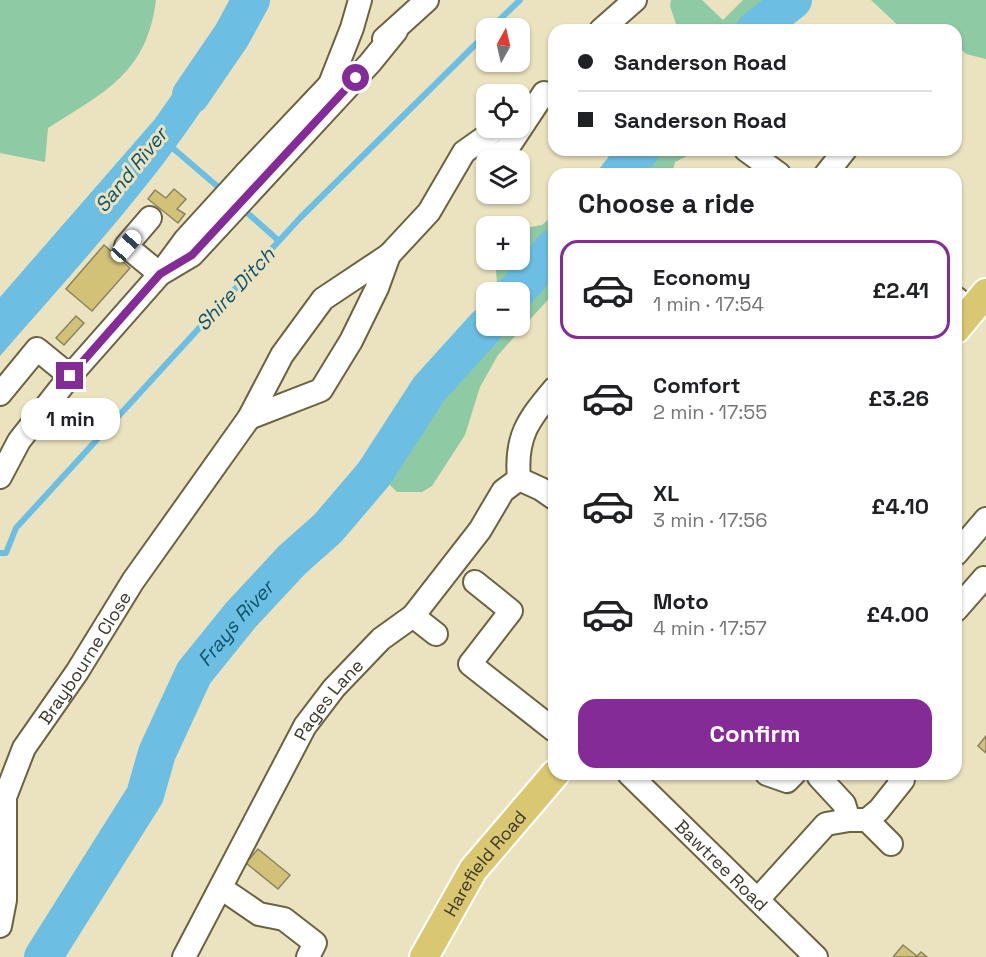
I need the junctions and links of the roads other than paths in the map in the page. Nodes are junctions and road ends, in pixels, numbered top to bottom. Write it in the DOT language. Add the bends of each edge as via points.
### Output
graph roads {
  1 [pos="360,0"];
  2 [pos="427,0"];
  3 [pos="635,0"];
  4 [pos="608,24"];
  5 [pos="396,31"];
  6 [pos="348,39"];
  7 [pos="373,48"];
  8 [pos="330,84"];
  9 [pos="548,89"];
  10 [pos="548,89"];
  11 [pos="530,103"];
  12 [pos="484,138"];
  13 [pos="505,150"];
  14 [pos="754,156"];
  15 [pos="840,156"];
  16 [pos="771,168"];
  17 [pos="831,168"];
  18 [pos="476,169"];
  19 [pos="242,190"];
  20 [pos="441,191"];
  21 [pos="150,218"];
  22 [pos="389,255"];
  23 [pos="160,274"];
  24 [pos="70,376"];
  25 [pos="0,394"];
  26 [pos="548,396"];
  27 [pos="249,418"];
  28 [pos="0,477"];
  29 [pos="519,479"];
  30 [pos="548,494"];
  31 [pos="986,519"];
  32 [pos="962,547"];
  33 [pos="962,559"];
  34 [pos="985,579"];
  35 [pos="475,582"];
  36 [pos="962,604"];
  37 [pos="413,616"];
  38 [pos="436,634"];
  39 [pos="548,725"];
  40 [pos="550,780"];
  41 [pos="635,780"];
  42 [pos="822,780"];
  43 [pos="903,780"];
  44 [pos="858,820"];
  45 [pos="891,844"];
  46 [pos="222,888"];
  47 [pos="759,898"];
  48 [pos="0,926"];
  49 [pos="184,957"];
  50 [pos="308,957"];
  51 [pos="424,957"];
  52 [pos="816,957"];
  1 -- 6 [label="street"];
  2 -- 5 [label="street"];
  3 -- 4 [label="street"];
  5 -- 7 [label="street"];
  5 -- 19 [label="street" via="370,63"];
  6 -- 7 [label="street"];
  6 -- 8 [label="street"];
  7 -- 8 [label="street"];
  8 -- 19 [label="street"];
  9 -- 11 [label="street"];
  10 -- 13 [label="street"];
  12 -- 20 [label="street, Braybourne Close" via="464,152"];
  14 -- 16 [label="street"];
  15 -- 17 [label="street"];
  18 -- 20 [label="street"];
  19 -- 23 [label="street" via="192,255"];
  20 -- 22 [label="street, Braybourne Close" via="429,212"];
  21 -- 23 [label="street" via="126,246"];
  22 -- 27 [label="street, Braybourne Close" via="323,299 282,355"];
  22 -- 27 [label="street, Braybourne Close" via="351,341 321,390"];
  23 -- 24 [label="street"];
  24 -- 25 [label="street" via="37,348"];
  24 -- 28 [label="street" via="19,441"];
  26 -- 29 [label="street" via="527,422 518,460"];
  27 -- 48 [label="street, Braybourne Close" via="133,581 24,748 5,797 5,900"];
  29 -- 30 [label="street"];
  29 -- 37 [label="street, Pages Lane" via="503,490 480,530"];
  31 -- 32 [label="street"];
  33 -- 34 [label="street"];
  34 -- 36 [label="street"];
  35 -- 39 [label="street" via="511,611 470,664"];
  37 -- 38 [label="street"];
  37 -- 46 [label="street, Pages Lane" via="381,639 304,726"];
  40 -- 51 [label="main road, Harefield Road" via="473,870"];
  41 -- 47 [label="street, Bawtree Road"];
  42 -- 44 [label="street"];
  43 -- 44 [label="street" via="879,810"];
  44 -- 45 [label="street"];
  44 -- 47 [label="street" via="826,824"];
  46 -- 49 [label="street, Pages Lane"];
  46 -- 50 [label="street" via="259,914 284,919 315,943"];
  47 -- 52 [label="street, Bawtree Road"];
}
